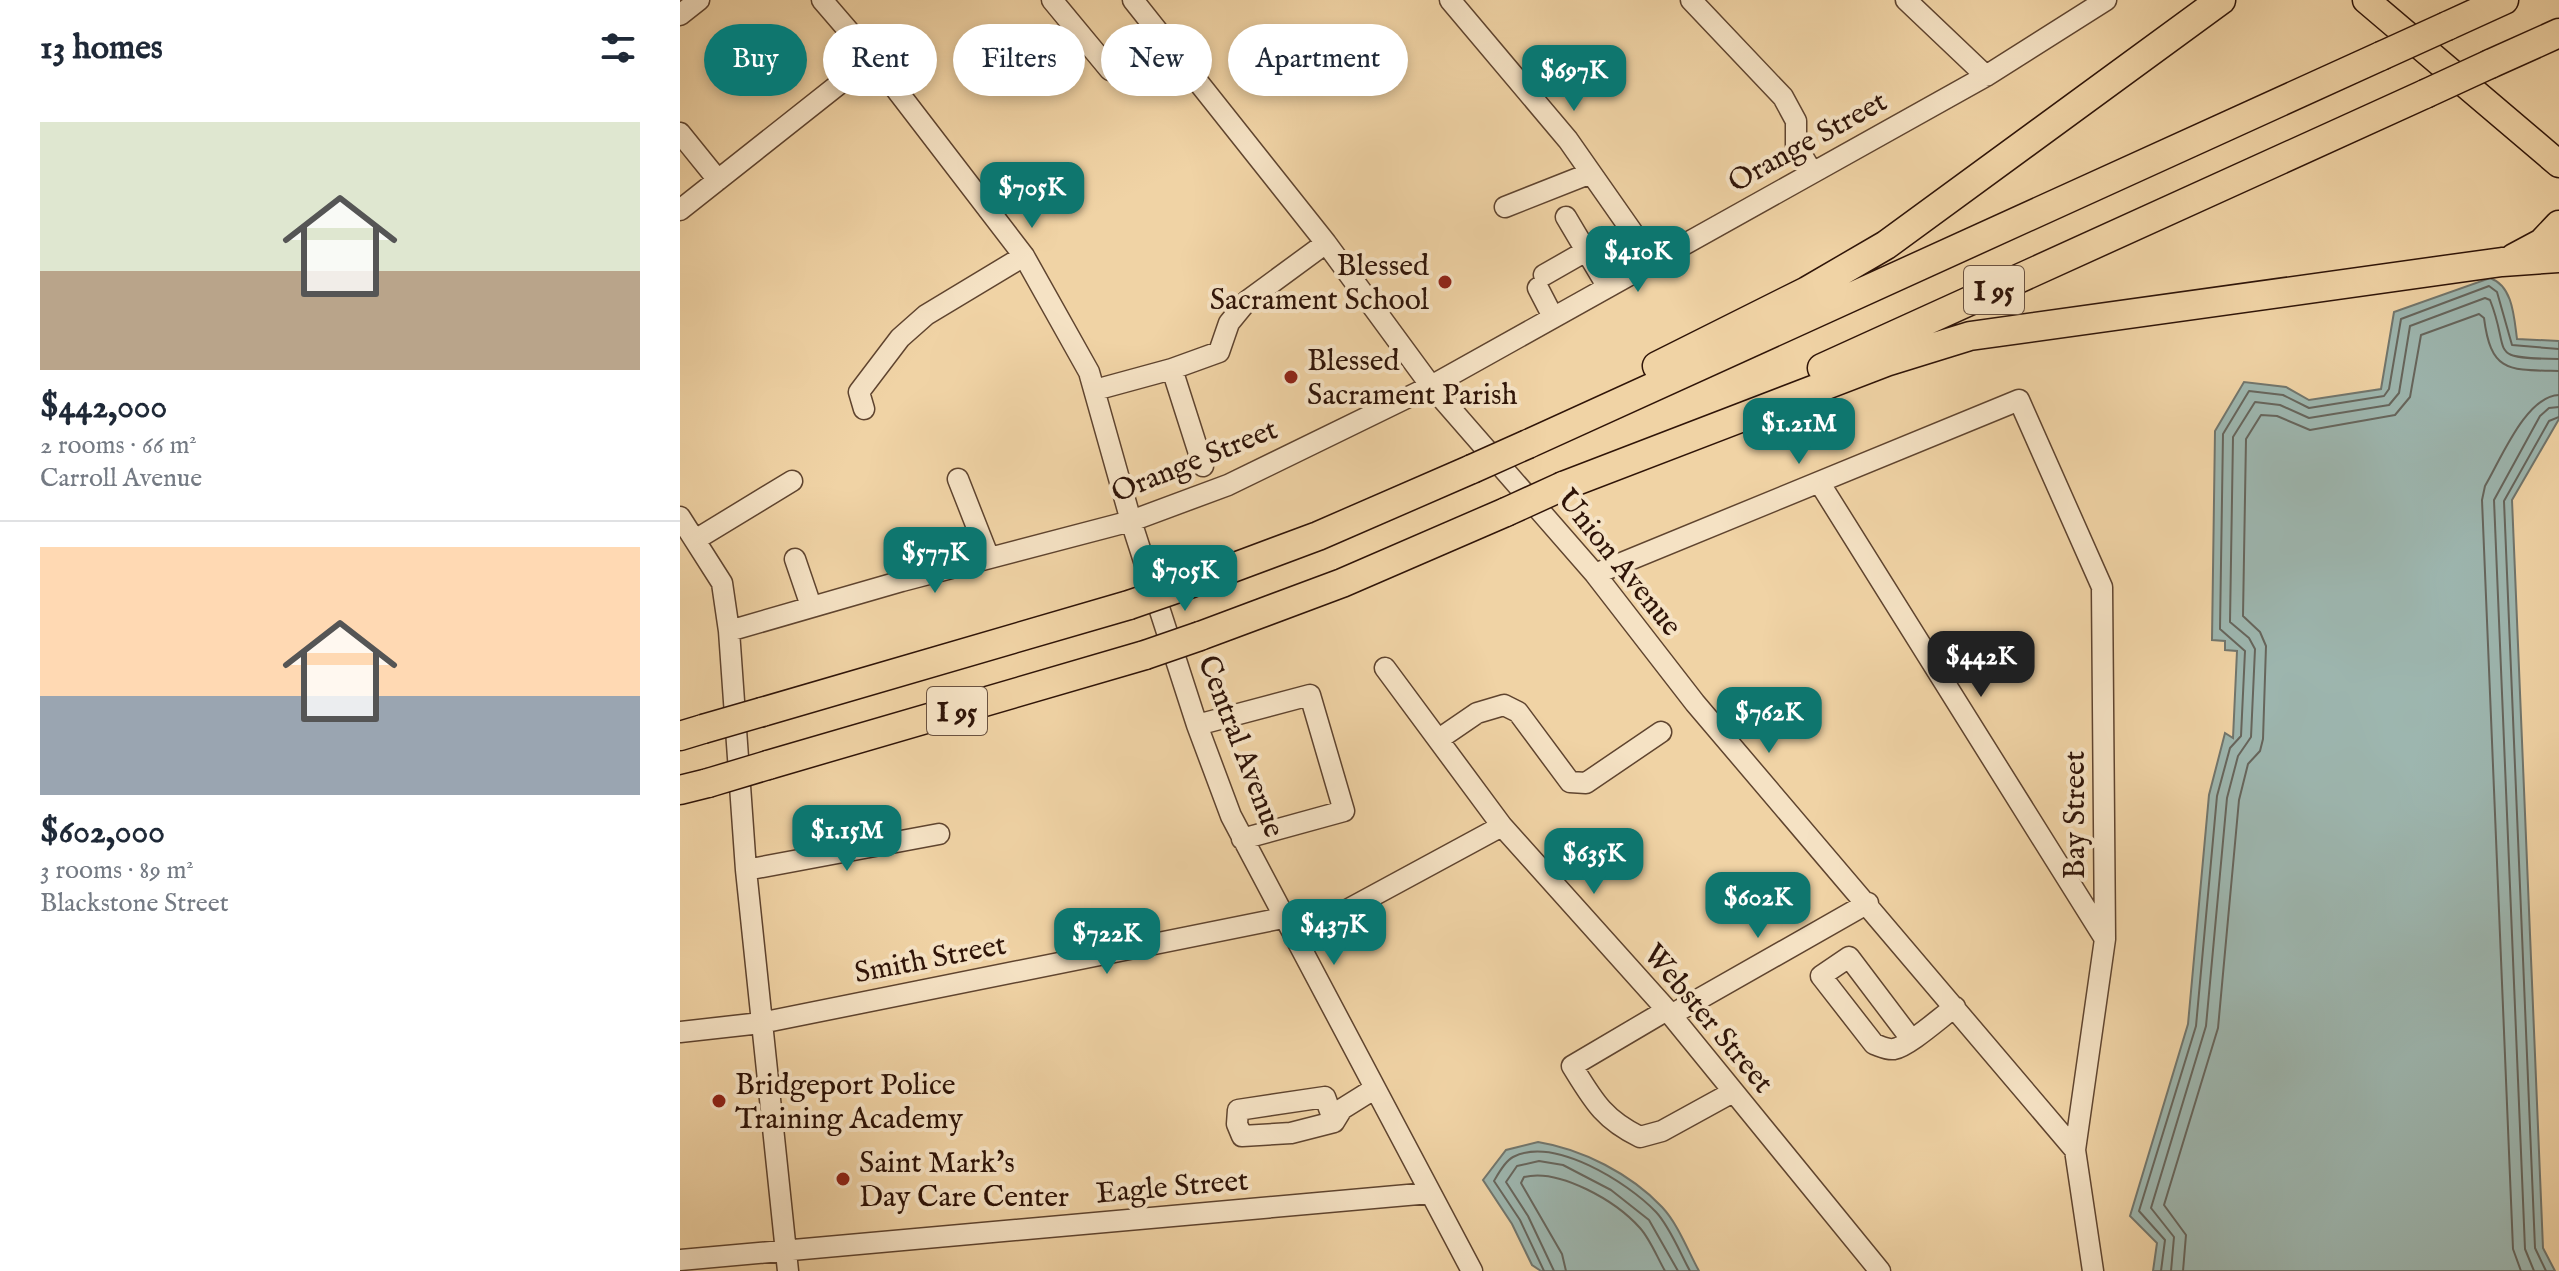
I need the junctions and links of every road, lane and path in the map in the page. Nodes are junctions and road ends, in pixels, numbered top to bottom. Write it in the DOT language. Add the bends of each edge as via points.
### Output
graph roads {
  1 [pos="699,0"];
  2 [pos="822,0"];
  3 [pos="1052,0"];
  4 [pos="1133,0"];
  5 [pos="1450,0"];
  6 [pos="1691,0"];
  7 [pos="1906,0"];
  8 [pos="2221,0"];
  9 [pos="2366,0"];
  10 [pos="2504,0"];
  11 [pos="2099,2"];
  12 [pos="680,15"];
  13 [pos="843,24"];
  14 [pos="1152,24"];
  15 [pos="2559,33"];
  16 [pos="1101,59"];
  17 [pos="1986,76"];
  18 [pos="824,96"];
  19 [pos="901,96"];
  20 [pos="1209,96"];
  21 [pos="680,133"];
  22 [pos="2559,164"];
  23 [pos="1812,172"];
  24 [pos="1591,173"];
  25 [pos="718,180"];
  26 [pos="1505,207"];
  27 [pos="680,210"];
  28 [pos="1566,217"];
  29 [pos="2559,225"];
  30 [pos="1326,243"];
  31 [pos="1586,251"];
  32 [pos="1024,256"];
  33 [pos="2559,258"];
  34 [pos="1652,260"];
  35 [pos="2502,262"];
  36 [pos="1607,286"];
  37 [pos="1553,317"];
  38 [pos="1172,369"];
  39 [pos="1431,386"];
  40 [pos="1095,390"];
  41 [pos="864,409"];
  42 [pos="1528,444"];
  43 [pos="1203,466"];
  44 [pos="958,479"];
  45 [pos="792,481"];
  46 [pos="1819,482"];
  47 [pos="1563,486"];
  48 [pos="680,517"];
  49 [pos="1131,521"];
  50 [pos="695,540"];
  51 [pos="989,558"];
  52 [pos="795,559"];
  53 [pos="1595,574"];
  54 [pos="811,606"];
  55 [pos="729,631"];
  56 [pos="1385,668"];
  57 [pos="1197,725"];
  58 [pos="692,732"];
  59 [pos="1661,732"];
  60 [pos="1439,739"];
  61 [pos="680,790"];
  62 [pos="1502,826"];
  63 [pos="939,834"];
  64 [pos="1242,839"];
  65 [pos="746,870"];
  66 [pos="1868,903"];
  67 [pos="1283,918"];
  68 [pos="2105,939"];
  69 [pos="1955,1007"];
  70 [pos="1669,1013"];
  71 [pos="761,1023"];
  72 [pos="680,1032"];
  73 [pos="1911,1039"];
  74 [pos="1374,1089"];
  75 [pos="1733,1092"];
  76 [pos="1334,1122"];
  77 [pos="2075,1150"];
  78 [pos="1430,1193"];
  79 [pos="680,1260"];
  80 [pos="787,1261"];
  81 [pos="1472,1271"];
  82 [pos="1880,1271"];
  83 [pos="2093,1271"];
  1 -- 12 [label="street"];
  2 -- 13 [label="street, Central Avenue"];
  3 -- 16 [label="street"];
  4 -- 14 [label="street, Union Avenue"];
  5 -- 24 [label="street"];
  6 -- 23 [label="street" via="1783,97 1796,121 1796,145"];
  7 -- 17 [label="street"];
  8 -- 42 [label="highway" via="1861,261 1661,364"];
  9 -- 22 [label="main road"];
  10 -- 42 [label="highway, I 95, bridge"];
  11 -- 17 [label="street, Orange Street"];
  15 -- 47 [label="highway, I 95, bridge"];
  17 -- 23 [label="street, Orange Street"];
  18 -- 25 [label="street"];
  19 -- 32 [label="street, Central Avenue"];
  20 -- 30 [label="street, Union Avenue"];
  21 -- 25 [label="street"];
  23 -- 34 [label="street, Orange Street"];
  24 -- 26 [label="street"];
  24 -- 34 [label="street"];
  25 -- 27 [label="street"];
  28 -- 31 [label="street"];
  29 -- 35 [label="highway" via="2534,249"];
  30 -- 38 [label="street" via="1247,301 1229,323 1219,352"];
  30 -- 39 [label="street, Union Avenue"];
  31 -- 36 [label="street"];
  31 -- 37 [label="street" via="1541,282"];
  32 -- 40 [label="street, Central Avenue"];
  32 -- 41 [label="street" via="926,315 900,338 859,392"];
  33 -- 35 [label="highway"];
  34 -- 36 [label="street, Orange Street"];
  35 -- 47 [label="highway" via="1970,336 1915,352"];
  36 -- 37 [label="street, Orange Street"];
  37 -- 39 [label="street, Orange Street"];
  38 -- 40 [label="street"];
  38 -- 43 [label="street"];
  39 -- 49 [label="street, Orange Street" via="1228,485"];
  39 -- 53 [label="street, Union Avenue"];
  40 -- 49 [label="street, Central Avenue"];
  42 -- 58 [label="highway, I 95, bridge" via="1318,536 1129,605"];
  44 -- 51 [label="street"];
  45 -- 50 [label="street"];
  46 -- 53 [label="street"];
  46 -- 68 [label="street"];
  46 -- 68 [label="street, Bay Street" via="2019,400 2102,587"];
  47 -- 61 [label="highway, I 95, bridge" via="1342,583 1145,655"];
  48 -- 50 [label="street"];
  49 -- 51 [label="street, Orange Street"];
  49 -- 57 [label="street, Central Avenue"];
  50 -- 55 [label="street" via="722,583"];
  51 -- 54 [label="street, Orange Street"];
  52 -- 54 [label="street"];
  53 -- 66 [label="street, Union Avenue" via="1695,703"];
  54 -- 55 [label="street, Orange Street"];
  55 -- 65 [label="street"];
  56 -- 60 [label="street, Webster Street"];
  57 -- 64 [label="street, Central Avenue"];
  57 -- 64 [label="street" via="1310,695 1344,811"];
  59 -- 60 [label="street" via="1586,783 1570,782 1518,712 1504,705 1477,713"];
  60 -- 62 [label="street, Webster Street"];
  62 -- 67 [label="street, Smith Street" via="1345,911"];
  62 -- 70 [label="street, Webster Street"];
  63 -- 65 [label="street"];
  64 -- 67 [label="street, Central Avenue"];
  65 -- 71 [label="street"];
  66 -- 69 [label="street, Union Avenue"];
  66 -- 70 [label="street"];
  67 -- 71 [label="street, Smith Street"];
  67 -- 74 [label="street, Central Avenue"];
  68 -- 77 [label="street, Bay Street"];
  69 -- 73 [label="street"];
  69 -- 77 [label="street, Union Avenue"];
  70 -- 75 [label="street, Webster Street"];
  70 -- 75 [label="street" via="1572,1066 1598,1107 1614,1124 1640,1137 1662,1131"];
  71 -- 72 [label="street, Smith Street"];
  71 -- 80 [label="street"];
  73 -- 73 [label="street" via="1849,957 1821,976 1874,1044 1897,1049"];
  74 -- 76 [label="street" via="1342,1109"];
  74 -- 78 [label="street, Central Avenue"];
  75 -- 82 [label="street, Webster Street"];
  77 -- 83 [label="street"];
  78 -- 80 [label="street, Eagle Street"];
  78 -- 81 [label="street, Central Avenue"];
  79 -- 80 [label="street, Eagle Street"];
}
